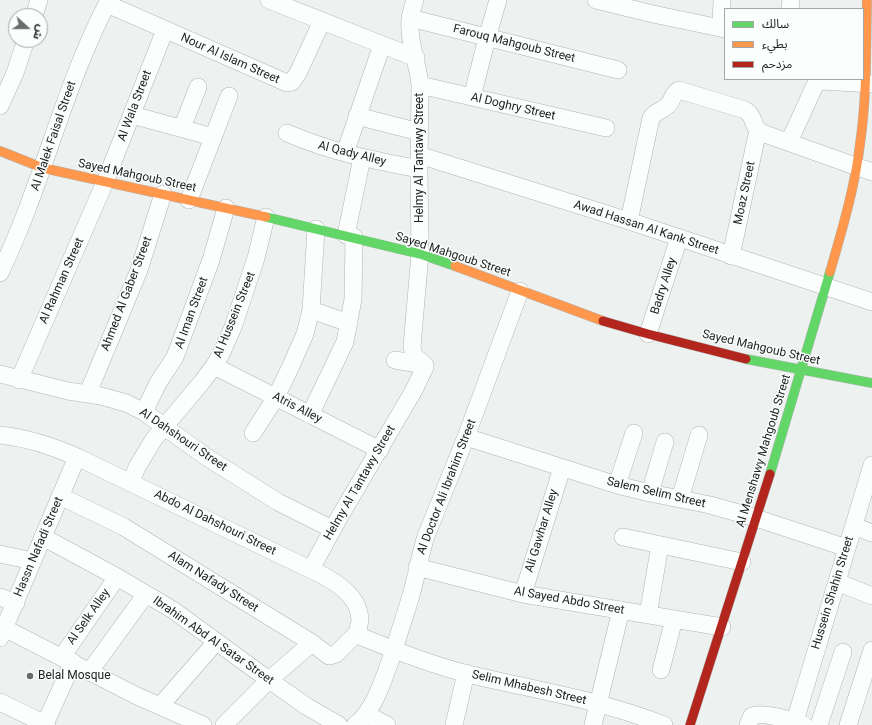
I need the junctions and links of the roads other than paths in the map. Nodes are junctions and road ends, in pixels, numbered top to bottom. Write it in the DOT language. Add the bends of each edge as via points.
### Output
graph roads {
  1 [pos="269,0"];
  2 [pos="415,0"];
  3 [pos="498,0"];
  4 [pos="596,0"];
  5 [pos="722,0"];
  6 [pos="867,0"];
  7 [pos="108,2"];
  8 [pos="654,7"];
  9 [pos="410,18"];
  10 [pos="322,21"];
  11 [pos="723,28"];
  12 [pos="165,30"];
  13 [pos="487,38"];
  14 [pos="867,38"];
  15 [pos="382,45"];
  16 [pos="23,48"];
  17 [pos="416,58"];
  18 [pos="618,70"];
  19 [pos="869,84"];
  20 [pos="420,85"];
  21 [pos="198,88"];
  22 [pos="229,96"];
  23 [pos="472,97"];
  24 [pos="0,106"];
  25 [pos="132,115"];
  26 [pos="357,116"];
  27 [pos="182,128"];
  28 [pos="606,128"];
  29 [pos="758,130"];
  30 [pos="419,132"];
  31 [pos="287,133"];
  32 [pos="214,136"];
  33 [pos="789,142"];
  34 [pos="0,151"];
  35 [pos="345,153"];
  36 [pos="362,158"];
  37 [pos="419,162"];
  38 [pos="43,168"];
  39 [pos="864,169"];
  40 [pos="105,182"];
  41 [pos="163,194"];
  42 [pos="189,200"];
  43 [pos="226,208"];
  44 [pos="266,217"];
  45 [pos="629,221"];
  46 [pos="316,228"];
  47 [pos="350,236"];
  48 [pos="679,238"];
  49 [pos="420,254"];
  50 [pos="731,256"];
  51 [pos="0,273"];
  52 [pos="825,287"];
  53 [pos="520,290"];
  54 [pos="872,302"];
  55 [pos="311,310"];
  56 [pos="349,323"];
  57 [pos="648,334"];
  58 [pos="395,360"];
  59 [pos="425,365"];
  60 [pos="214,366"];
  61 [pos="802,371"];
  62 [pos="0,374"];
  63 [pos="19,380"];
  64 [pos="872,383"];
  65 [pos="88,393"];
  66 [pos="276,397"];
  67 [pos="144,412"];
  68 [pos="310,415"];
  69 [pos="164,427"];
  70 [pos="253,433"];
  71 [pos="634,433"];
  72 [pos="0,435"];
  73 [pos="699,435"];
  74 [pos="466,437"];
  75 [pos="665,442"];
  76 [pos="380,450"];
  77 [pos="77,456"];
  78 [pos="872,465"];
  79 [pos="562,468"];
  80 [pos="131,482"];
  81 [pos="617,485"];
  82 [pos="650,493"];
  83 [pos="60,496"];
  84 [pos="680,499"];
  85 [pos="756,518"];
  86 [pos="854,526"];
  87 [pos="332,529"];
  88 [pos="872,533"];
  89 [pos="43,537"];
  90 [pos="623,537"];
  91 [pos="660,545"];
  92 [pos="847,548"];
  93 [pos="0,554"];
  94 [pos="32,561"];
  95 [pos="742,562"];
  96 [pos="417,567"];
  97 [pos="311,569"];
  98 [pos="118,577"];
  99 [pos="837,582"];
  100 [pos="146,594"];
  101 [pos="523,594"];
  102 [pos="872,596"];
  103 [pos="8,600"];
  104 [pos="621,610"];
  105 [pos="648,615"];
  106 [pos="674,619"];
  107 [pos="722,627"];
  108 [pos="358,632"];
  109 [pos="2,633"];
  110 [pos="216,642"];
  111 [pos="312,643"];
  112 [pos="394,649"];
  113 [pos="872,650"];
  114 [pos="843,652"];
  115 [pos="67,659"];
  116 [pos="661,670"];
  117 [pos="90,671"];
  118 [pos="466,674"];
  119 [pos="269,680"];
  120 [pos="0,702"];
  121 [pos="598,704"];
  122 [pos="160,706"];
  123 [pos="361,720"];
  124 [pos="752,720"];
  125 [pos="800,723"];
  126 [pos="46,724"];
  127 [pos="203,725"];
  128 [pos="224,725"];
  129 [pos="339,725"];
  130 [pos="387,725"];
  131 [pos="454,725"];
  132 [pos="593,725"];
  133 [pos="664,725"];
  134 [pos="690,725"];
  135 [pos="819,725"];
  136 [pos="848,725"];
  1 -- 10 [label="street"];
  2 -- 9 [label="street, Helmy Al Tantawy Street"];
  3 -- 13 [label="street"];
  4 -- 8 [label="street"];
  5 -- 11 [label="street"];
  6 -- 14 [label="street, Al Menshawy Mahgoub Street"];
  7 -- 12 [label="street, Nour Al Islam Street"];
  7 -- 38 [label="street, Al Malek Faisal Street" via="86,47"];
  8 -- 11 [label="street"];
  9 -- 13 [label="street, Farouq Mahgoub Street"];
  9 -- 17 [label="street, Helmy Al Tantawy Street"];
  10 -- 12 [label="street, Nour Al Islam Street" via="298,73 292,82 287,83"];
  10 -- 15 [label="street"];
  12 -- 25 [label="street, Al Wala Street"];
  13 -- 18 [label="street, Farouq Mahgoub Street"];
  13 -- 23 [label="street"];
  14 -- 19 [label="street, Al Menshawy Mahgoub Street"];
  15 -- 17 [label="street"];
  15 -- 26 [label="street"];
  16 -- 24 [label="street"];
  17 -- 20 [label="street, Helmy Al Tantawy Street"];
  19 -- 33 [label="street" via="822,81 816,83"];
  19 -- 39 [label="street, Al Menshawy Mahgoub Street" via="863,118"];
  20 -- 23 [label="street, Al Doghry Street"];
  20 -- 30 [label="street, Helmy Al Tantawy Street"];
  21 -- 27 [label="street"];
  22 -- 32 [label="street"];
  23 -- 28 [label="street, Al Doghry Street"];
  25 -- 27 [label="street"];
  25 -- 40 [label="street, Al Wala Street"];
  26 -- 30 [label="street"];
  26 -- 35 [label="street"];
  27 -- 32 [label="street"];
  29 -- 33 [label="street"];
  29 -- 45 [label="street" via="753,117 745,110 684,91 675,92 667,106 650,118"];
  29 -- 50 [label="street, Moaz Street"];
  30 -- 37 [label="street, Helmy Al Tantawy Street"];
  31 -- 35 [label="street, Al Qady Alley"];
  32 -- 42 [label="street"];
  33 -- 39 [label="street"];
  34 -- 38 [label="street, Sayed Mahgoub Street"];
  35 -- 36 [label="street, Al Qady Alley"];
  36 -- 37 [label="street, Al Qady Alley"];
  36 -- 47 [label="street"];
  37 -- 45 [label="street, Awad Hassan Al Kank Street"];
  37 -- 49 [label="street, Helmy Al Tantawy Street"];
  38 -- 40 [label="street, Sayed Mahgoub Street"];
  38 -- 51 [label="street, Al Malek Faisal Street"];
  39 -- 52 [label="street, Al Menshawy Mahgoub Street"];
  40 -- 41 [label="street, Sayed Mahgoub Street"];
  40 -- 63 [label="street, Al Rahman Street"];
  41 -- 42 [label="street, Sayed Mahgoub Street"];
  41 -- 65 [label="street, Ahmed Al Gaber Street" via="139,270"];
  42 -- 43 [label="street, Sayed Mahgoub Street"];
  43 -- 44 [label="street, Sayed Mahgoub Street"];
  43 -- 67 [label="street, Al Iman Street" via="211,260 175,357 158,383"];
  44 -- 46 [label="street, Sayed Mahgoub Street"];
  44 -- 60 [label="street, Al Hussein Street" via="238,313"];
  45 -- 48 [label="street, Awad Hassan Al Kank Street"];
  46 -- 47 [label="street, Sayed Mahgoub Street"];
  46 -- 55 [label="street"];
  47 -- 49 [label="street, Sayed Mahgoub Street"];
  47 -- 56 [label="street" via="353,299"];
  48 -- 50 [label="street, Awad Hassan Al Kank Street"];
  48 -- 57 [label="street, Badry Alley"];
  49 -- 53 [label="street, Sayed Mahgoub Street"];
  49 -- 59 [label="street, Helmy Al Tantawy Street" via="412,352"];
  50 -- 52 [label="street, Awad Hassan Al Kank Street"];
  52 -- 54 [label="street, Awad Hassan Al Kank Street"];
  52 -- 61 [label="street, Al Menshawy Mahgoub Street"];
  53 -- 57 [label="street, Sayed Mahgoub Street"];
  53 -- 74 [label="street, Al Doctor Ali Ibrahim Street"];
  55 -- 56 [label="street"];
  55 -- 66 [label="street" via="304,334"];
  56 -- 68 [label="street" via="345,342"];
  57 -- 61 [label="street, Sayed Mahgoub Street"];
  58 -- 59 [label="street"];
  59 -- 76 [label="street, Helmy Al Tantawy Street"];
  60 -- 66 [label="street, Atris Alley"];
  60 -- 69 [label="street, Al Hussein Street"];
  61 -- 64 [label="street, Sayed Mahgoub Street"];
  61 -- 85 [label="street, Al Menshawy Mahgoub Street"];
  62 -- 63 [label="street, Al Dahshouri Street"];
  63 -- 65 [label="street, Al Dahshouri Street"];
  65 -- 67 [label="street, Al Dahshouri Street" via="126,403"];
  66 -- 68 [label="street, Atris Alley"];
  66 -- 70 [label="street"];
  67 -- 69 [label="street, Al Dahshouri Street"];
  68 -- 76 [label="street, Atris Alley"];
  69 -- 80 [label="street, Al Hussein Street" via="145,453"];
  69 -- 87 [label="street, Al Dahshouri Street" via="192,448 278,502"];
  71 -- 81 [label="street"];
  72 -- 77 [label="street, Abdo Al Dahshouri Street" via="40,442"];
  73 -- 84 [label="street"];
  74 -- 79 [label="street, Salem Selim Street"];
  74 -- 96 [label="street, Al Doctor Ali Ibrahim Street" via="426,536"];
  75 -- 82 [label="street"];
  76 -- 87 [label="street, Helmy Al Tantawy Street"];
  77 -- 80 [label="street, Abdo Al Dahshouri Street"];
  77 -- 83 [label="street, Hassn Nafadi Street"];
  78 -- 86 [label="street, Hussein Shahin Street"];
  79 -- 81 [label="street, Salem Selim Street"];
  79 -- 101 [label="street, Ali Gawhar Alley"];
  80 -- 97 [label="street, Abdo Al Dahshouri Street"];
  81 -- 82 [label="street, Salem Selim Street"];
  82 -- 84 [label="street, Salem Selim Street"];
  83 -- 89 [label="street, Hassn Nafadi Street"];
  83 -- 111 [label="street, Alam Nafady Street" via="124,527"];
  84 -- 85 [label="street, Salem Selim Street"];
  85 -- 92 [label="street, Salem Selim Street"];
  85 -- 95 [label="street, Al Menshawy Mahgoub Street"];
  86 -- 88 [label="street"];
  86 -- 92 [label="street, Hussein Shahin Street"];
  87 -- 97 [label="street, Helmy Al Tantawy Street"];
  89 -- 94 [label="street, Hassn Nafadi Street"];
  89 -- 98 [label="street, Ibrahim Abd Al Satar Street"];
  90 -- 91 [label="street"];
  91 -- 95 [label="street"];
  91 -- 105 [label="street"];
  92 -- 99 [label="street, Hussein Shahin Street"];
  93 -- 94 [label="street"];
  94 -- 103 [label="street, Hassn Nafadi Street"];
  95 -- 107 [label="street, Al Menshawy Mahgoub Street"];
  96 -- 101 [label="street, Al Sayed Abdo Street"];
  96 -- 112 [label="street, Al Doctor Ali Ibrahim Street" via="411,596"];
  97 -- 108 [label="street, Abdo Al Dahshouri Street" via="342,586 351,596 359,614"];
  98 -- 100 [label="street, Ibrahim Abd Al Satar Street"];
  98 -- 115 [label="street, Al Selk Alley"];
  99 -- 102 [label="street"];
  99 -- 125 [label="street, Hussein Shahin Street"];
  100 -- 110 [label="street, Ibrahim Abd Al Satar Street" via="173,610"];
  100 -- 117 [label="street"];
  101 -- 104 [label="street, Al Sayed Abdo Street"];
  103 -- 109 [label="street, Hassn Nafadi Street"];
  104 -- 105 [label="street, Al Sayed Abdo Street"];
  104 -- 121 [label="street"];
  105 -- 106 [label="street, Al Sayed Abdo Street"];
  106 -- 107 [label="street, Al Sayed Abdo Street"];
  106 -- 116 [label="street"];
  107 -- 134 [label="street, Al Menshawy Mahgoub Street"];
  108 -- 111 [label="street, Alam Nafady Street" via="334,655 327,654"];
  108 -- 112 [label="street" via="362,637"];
  109 -- 115 [label="street"];
  110 -- 119 [label="street, Ibrahim Abd Al Satar Street"];
  110 -- 122 [label="street"];
  111 -- 119 [label="street"];
  112 -- 118 [label="street, Selim Mhabesh Street"];
  112 -- 123 [label="street, Al Doctor Ali Ibrahim Street" via="377,696"];
  113 -- 136 [label="street"];
  114 -- 135 [label="street"];
  115 -- 117 [label="street"];
  115 -- 126 [label="street, Al Selk Alley"];
  117 -- 122 [label="street"];
  118 -- 121 [label="street, Selim Mhabesh Street"];
  118 -- 131 [label="street"];
  119 -- 128 [label="street"];
  119 -- 129 [label="street, Ibrahim Abd Al Satar Street"];
  120 -- 126 [label="street"];
  121 -- 132 [label="street"];
  121 -- 133 [label="street, Selim Mhabesh Street"];
  122 -- 127 [label="street"];
  123 -- 130 [label="street"];
  124 -- 125 [label="street" via="759,714"];
}
